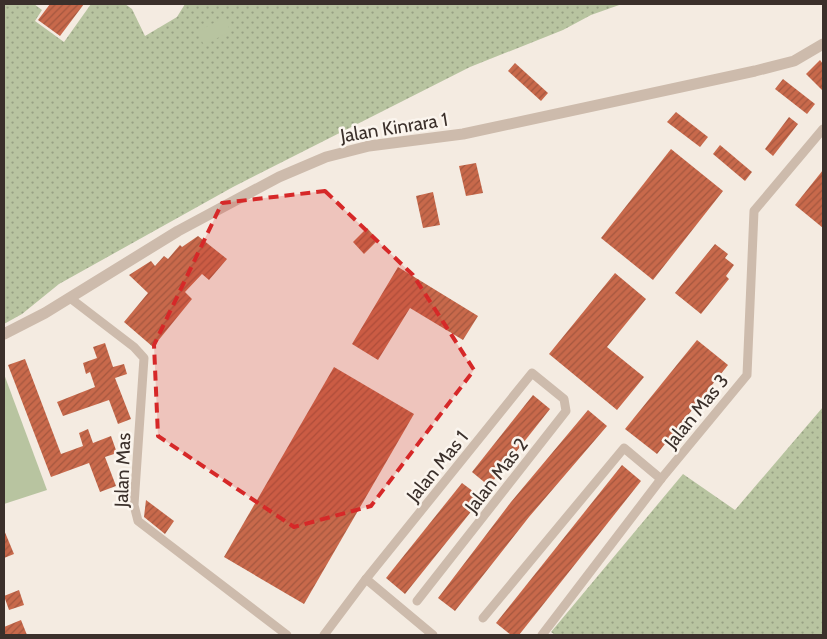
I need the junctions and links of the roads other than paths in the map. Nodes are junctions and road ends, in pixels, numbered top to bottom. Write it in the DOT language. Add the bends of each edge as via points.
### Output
graph roads {
  1 [pos="823,44"];
  2 [pos="823,129"];
  3 [pos="70,298"];
  4 [pos="4,334"];
  5 [pos="532,373"];
  6 [pos="661,479"];
  7 [pos="366,580"];
  8 [pos="417,601"];
  9 [pos="483,618"];
  10 [pos="287,635"];
  11 [pos="324,635"];
  12 [pos="433,635"];
  13 [pos="542,635"];
  1 -- 3 [label="street, Jalan Kinrara 1" via="794,61 755,71 463,134 347,150 302,166 220,208 140,253"];
  2 -- 6 [label="street, Jalan Mas 3" via="754,211 747,375"];
  3 -- 4 [label="street, Jalan Kinrara 1"];
  3 -- 10 [label="street, Jalan Mas" via="144,358 134,505 138,521"];
  5 -- 7 [label="street, Jalan Mas 1"];
  5 -- 8 [label="street, Jalan Mas 2" via="564,399 566,411"];
  6 -- 9 [label="street" via="624,448"];
  6 -- 13 [label="street, Jalan Mas 3"];
  7 -- 11 [label="street"];
  7 -- 12 [label="street"];
}
